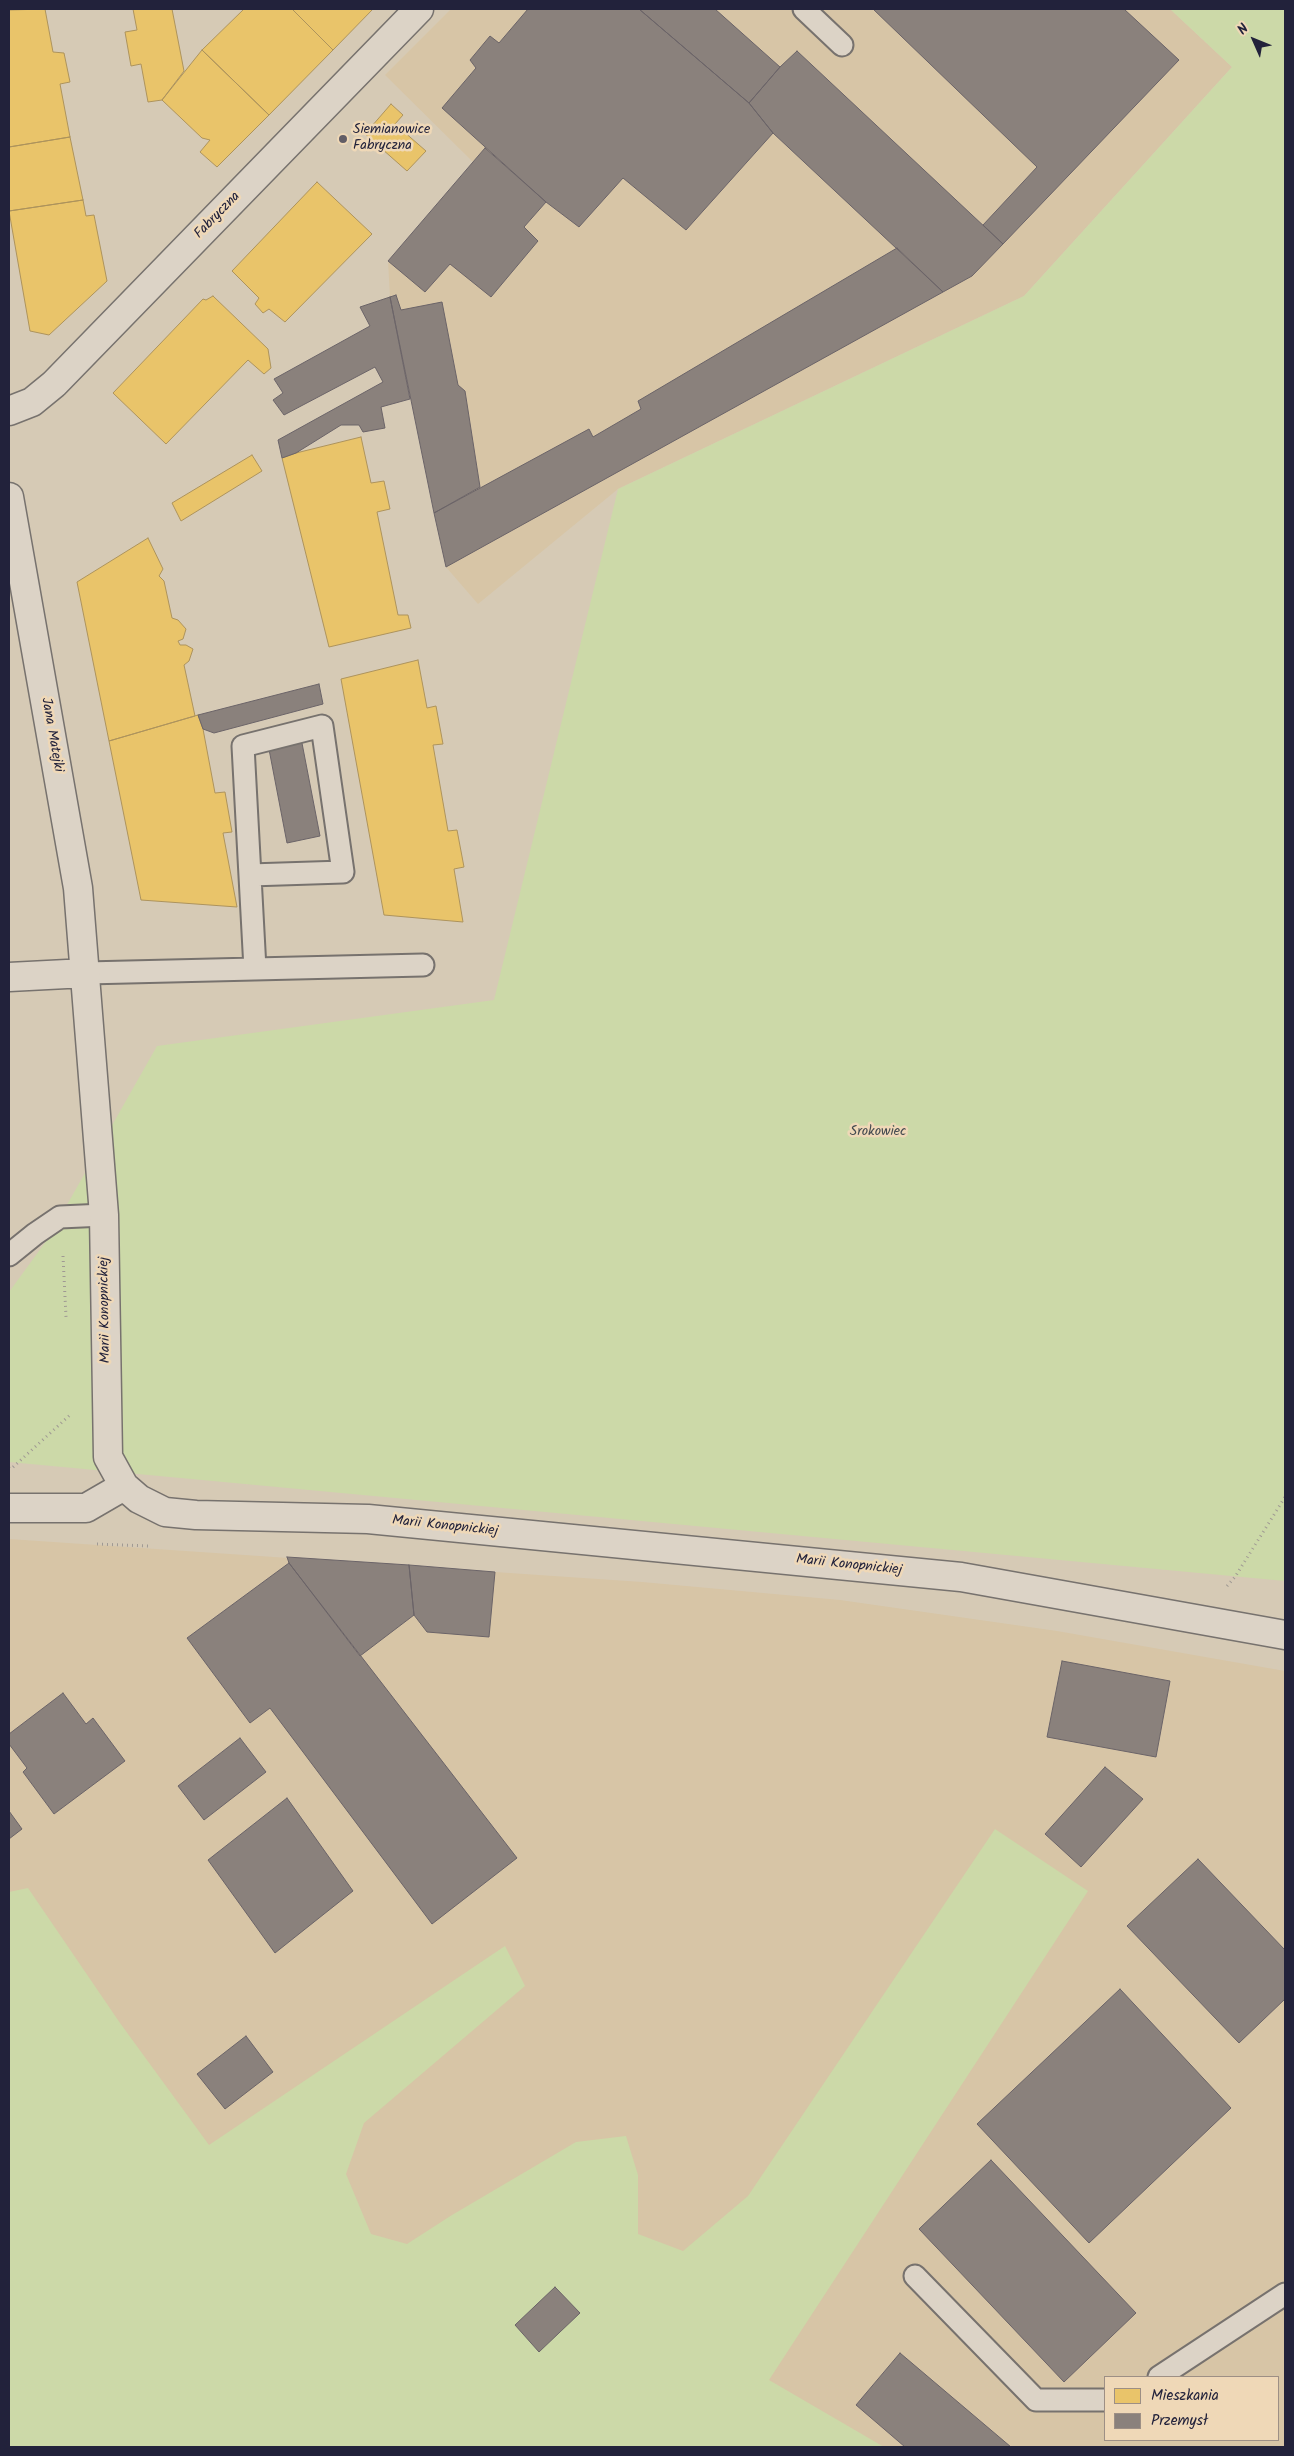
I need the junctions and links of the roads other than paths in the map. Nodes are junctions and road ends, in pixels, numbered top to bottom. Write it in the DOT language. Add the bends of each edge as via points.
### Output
graph roads {
  1 [pos="419,9"];
  2 [pos="804,9"];
  3 [pos="842,45"];
  4 [pos="9,411"];
  5 [pos="9,497"];
  6 [pos="15,565"];
  7 [pos="250,875"];
  8 [pos="423,965"];
  9 [pos="255,969"];
  10 [pos="86,973"];
  11 [pos="9,977"];
  12 [pos="104,1215"];
  13 [pos="9,1255"];
  14 [pos="124,1486"];
  15 [pos="9,1508"];
  16 [pos="1285,1635"];
  17 [pos="915,2276"];
  18 [pos="1285,2294"];
  19 [pos="1161,2376"];
  20 [pos="1104,2400"];
  1 -- 4 [label="street, Fabryczna" via="54,384 32,402"];
  2 -- 3 [label="lane"];
  5 -- 6 [label="street, Jana Matejki"];
  6 -- 10 [label="street, Jana Matejki" via="78,888"];
  7 -- 7 [label="lane" via="243,746 322,726 342,872"];
  7 -- 9 [label="lane"];
  8 -- 9 [label="lane"];
  9 -- 10 [label="lane"];
  10 -- 11 [label="street"];
  10 -- 12 [label="street, Marii Konopnickiej"];
  12 -- 13 [label="lane" via="60,1217"];
  12 -- 14 [label="street, Marii Konopnickiej" via="108,1457"];
  14 -- 15 [label="street" via="86,1508"];
  14 -- 16 [label="street, Marii Konopnickiej" via="165,1512 368,1519 961,1577"];
  17 -- 20 [label="lane" via="1036,2400"];
  18 -- 19 [label="lane"];
}
